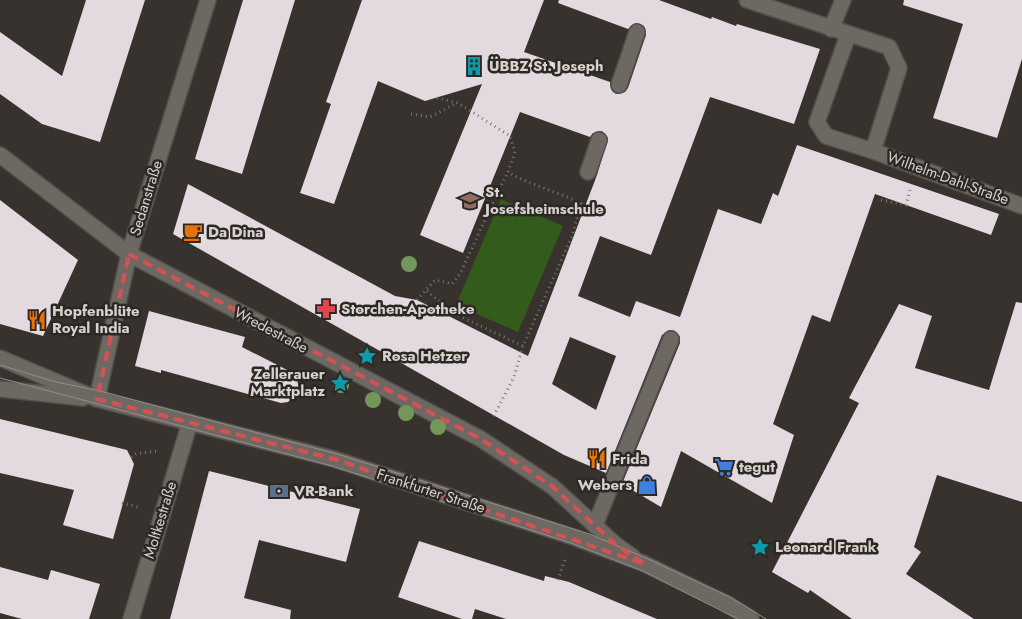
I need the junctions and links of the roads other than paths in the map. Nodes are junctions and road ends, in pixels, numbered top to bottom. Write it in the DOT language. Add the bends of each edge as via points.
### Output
graph roads {
  1 [pos="208,0"];
  2 [pos="747,0"];
  3 [pos="843,0"];
  4 [pos="830,29"];
  5 [pos="637,32"];
  6 [pos="848,35"];
  7 [pos="619,86"];
  8 [pos="599,140"];
  9 [pos="873,151"];
  10 [pos="0,155"];
  11 [pos="588,172"];
  12 [pos="1022,206"];
  13 [pos="129,254"];
  14 [pos="672,339"];
  15 [pos="0,358"];
  16 [pos="0,389"];
  17 [pos="97,399"];
  18 [pos="190,422"];
  19 [pos="595,526"];
  20 [pos="645,564"];
  21 [pos="131,619"];
  22 [pos="751,619"];
  1 -- 13 [label="street, Sedanstraße"];
  2 -- 4 [label="street, Wilhelm-Dahl-Straße"];
  3 -- 4 [label="street"];
  4 -- 6 [label="street, Wilhelm-Dahl-Straße"];
  5 -- 7 [label="street"];
  6 -- 9 [label="street, Wilhelm-Dahl-Straße" via="889,47 899,68"];
  6 -- 9 [label="street, Wilhelm-Dahl-Straße" via="817,122 826,136"];
  8 -- 11 [label="street"];
  9 -- 12 [label="street, Wilhelm-Dahl-Straße"];
  10 -- 13 [label="street, Wredestraße"];
  13 -- 17 [label="street, Sedanstraße"];
  13 -- 19 [label="street, Wredestraße" via="482,439 553,487"];
  14 -- 19 [label="street"];
  15 -- 17 [label="street, Frankfurter Straße"];
  16 -- 17 [label="street, Frankfurter Straße"];
  17 -- 18 [label="street, Frankfurter Straße"];
  18 -- 20 [label="street, Frankfurter Straße" via="334,459"];
  18 -- 21 [label="street, Moltkestraße"];
  19 -- 20 [label="street, Wredestraße" via="616,546"];
  20 -- 22 [label="street, Frankfurter Straße"];
}
